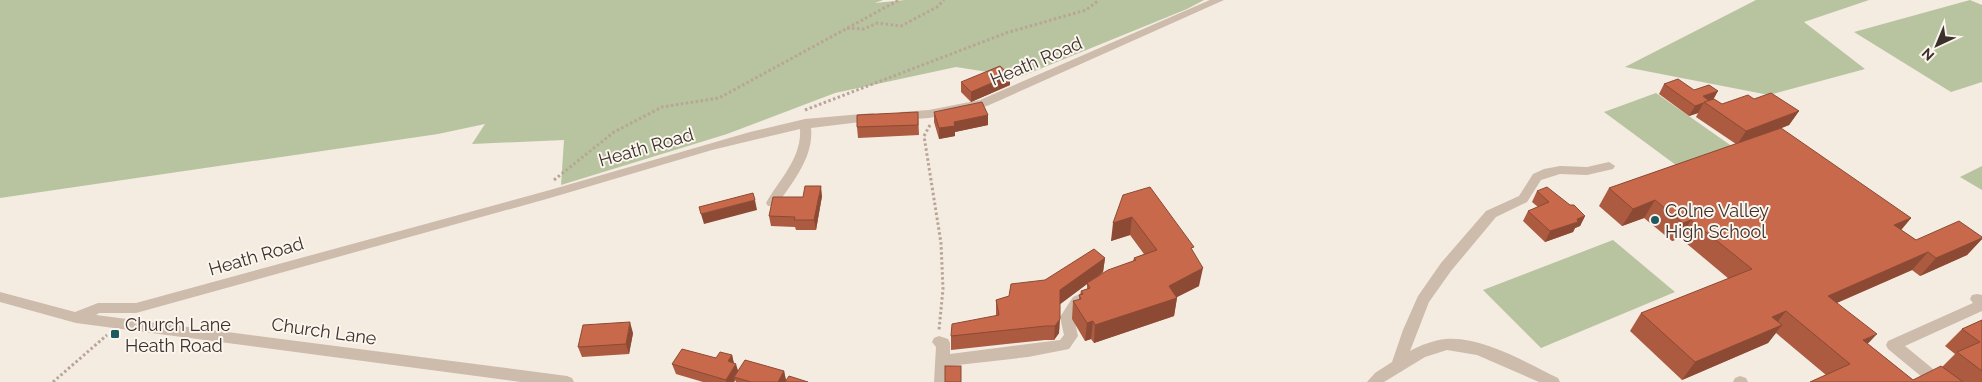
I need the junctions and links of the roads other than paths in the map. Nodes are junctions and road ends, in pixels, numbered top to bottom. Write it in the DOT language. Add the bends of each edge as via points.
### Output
graph roads {
  1 [pos="1219,0"];
  2 [pos="803,117"];
  3 [pos="1609,166"];
  4 [pos="772,203"];
  5 [pos="1098,287"];
  6 [pos="0,296"];
  7 [pos="1977,299"];
  8 [pos="76,318"];
  9 [pos="939,342"];
  10 [pos="942,361"];
  11 [pos="1398,366"];
  12 [pos="567,382"];
  13 [pos="941,382"];
  14 [pos="1374,382"];
  15 [pos="1552,382"];
  16 [pos="1939,382"];
  1 -- 2 [label="street, Heath Road" via="983,103 929,114"];
  2 -- 4 [label="street" via="808,137 796,168"];
  2 -- 8 [label="street, Heath Road" via="767,131 549,194 136,308 98,308"];
  3 -- 11 [label="street" via="1587,171 1548,172 1537,178 1523,199 1491,214 1423,300"];
  5 -- 10 [label="street" via="1078,301 1067,317 1071,336 1064,345"];
  6 -- 8 [label="street, Church Lane"];
  7 -- 16 [label="street" via="1982,305 1893,345"];
  8 -- 12 [label="street, Church Lane"];
  9 -- 10 [label="street" via="943,343"];
  10 -- 13 [label="street"];
  11 -- 14 [label="street"];
  11 -- 15 [label="street" via="1433,347 1450,344 1479,350"];
}
